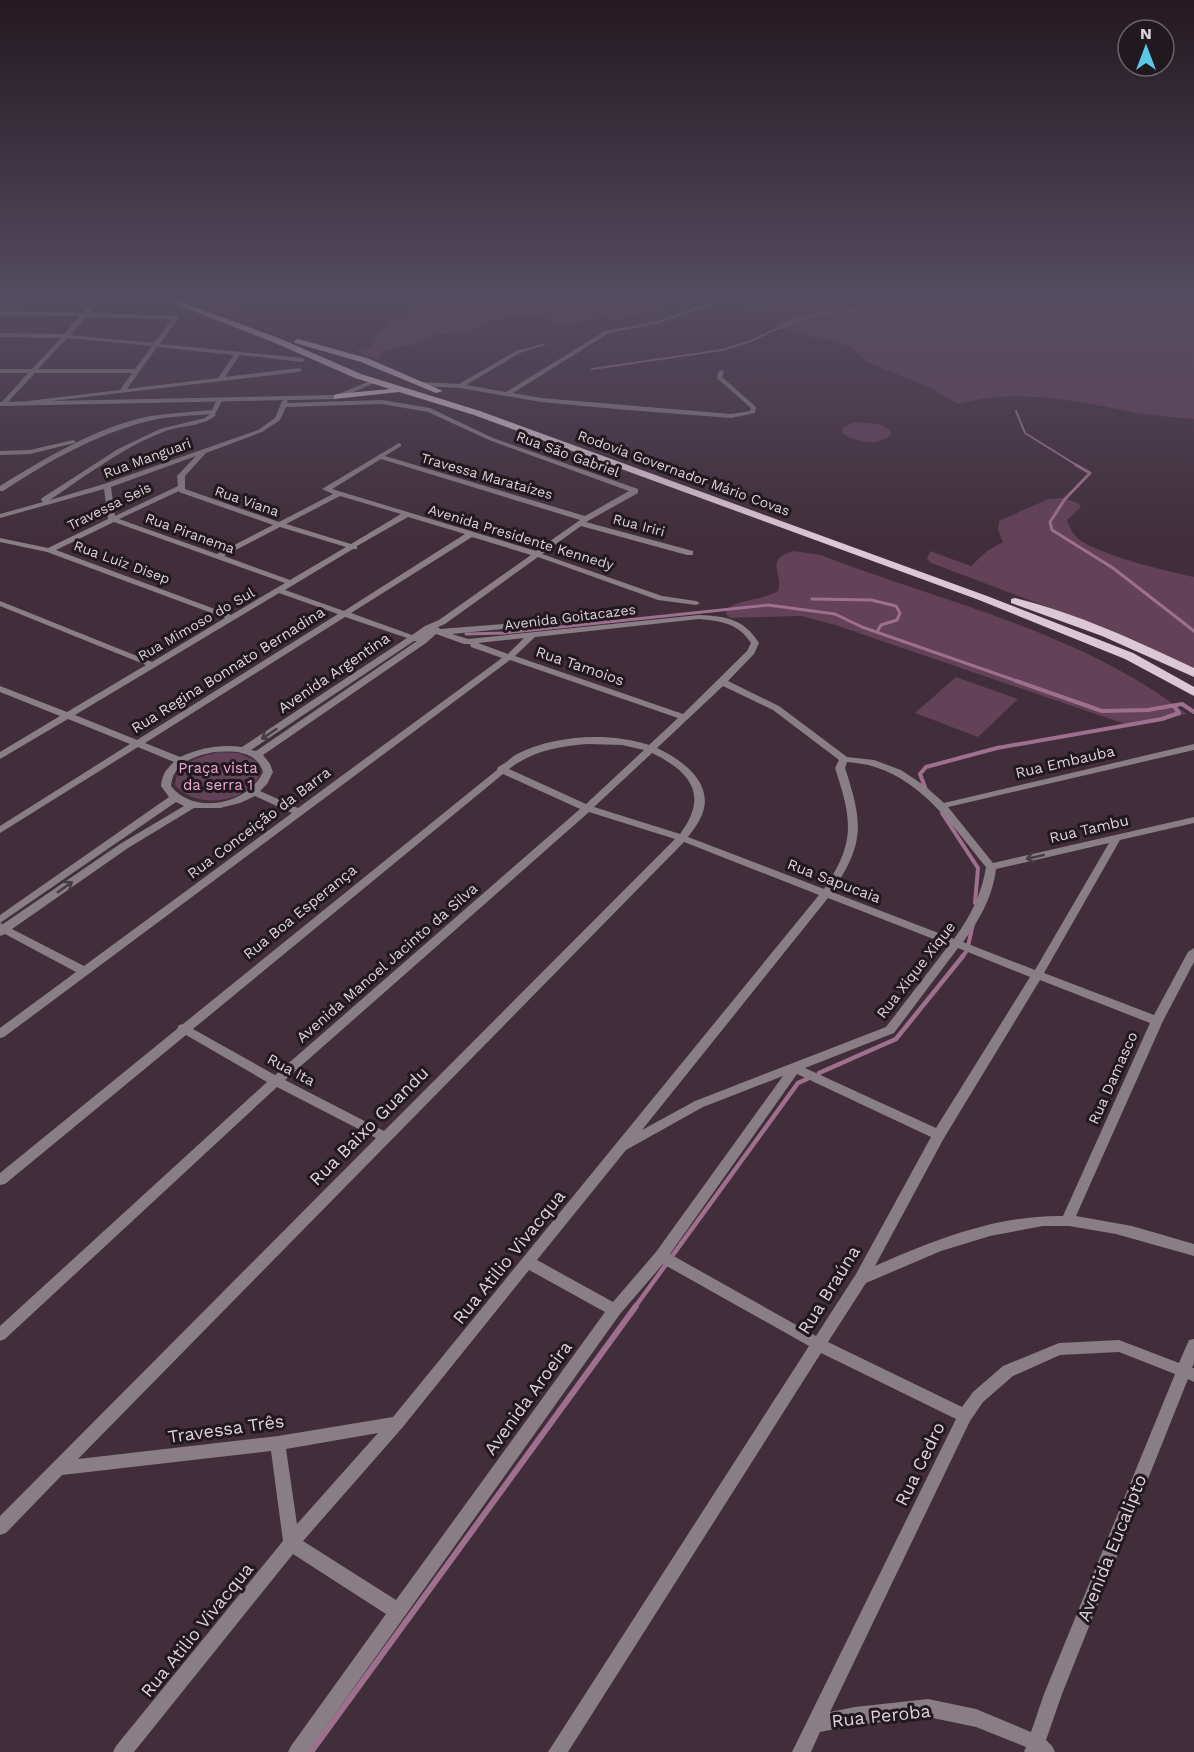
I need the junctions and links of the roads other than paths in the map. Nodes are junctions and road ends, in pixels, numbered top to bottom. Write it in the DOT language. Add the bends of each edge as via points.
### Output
graph roads {
  1 [pos="27,378"];
  2 [pos="133,378"];
  3 [pos="221,378"];
  4 [pos="354,378"];
  5 [pos="366,378"];
  6 [pos="380,378"];
  7 [pos="401,378"];
  8 [pos="474,378"];
  9 [pos="533,378"];
  10 [pos="720,378"];
  11 [pos="375,381"];
  12 [pos="460,386"];
  13 [pos="420,389"];
  14 [pos="123,390"];
  15 [pos="507,394"];
  16 [pos="337,397"];
  17 [pos="322,398"];
  18 [pos="220,399"];
  19 [pos="284,402"];
  20 [pos="1,404"];
  21 [pos="25,404"];
  22 [pos="214,412"];
  23 [pos="89,438"];
  24 [pos="399,445"];
  25 [pos="208,449"];
  26 [pos="2,454"];
  27 [pos="381,457"];
  28 [pos="2,486"];
  29 [pos="107,486"];
  30 [pos="181,487"];
  31 [pos="635,491"];
  32 [pos="338,494"];
  33 [pos="38,506"];
  34 [pos="405,515"];
  35 [pos="0,516"];
  36 [pos="112,519"];
  37 [pos="583,521"];
  38 [pos="278,524"];
  39 [pos="471,534"];
  40 [pos="0,540"];
  41 [pos="354,547"];
  42 [pos="49,550"];
  43 [pos="690,553"];
  44 [pos="537,554"];
  45 [pos="216,557"];
  46 [pos="292,583"];
  47 [pos="280,591"];
  48 [pos="1010,599"];
  49 [pos="0,603"];
  50 [pos="696,603"];
  51 [pos="344,613"];
  52 [pos="717,617"];
  53 [pos="232,618"];
  54 [pos="565,621"];
  55 [pos="434,631"];
  56 [pos="534,634"];
  57 [pos="418,639"];
  58 [pos="467,642"];
  59 [pos="510,656"];
  60 [pos="153,665"];
  61 [pos="1194,673"];
  62 [pos="722,682"];
  63 [pos="0,689"];
  64 [pos="1191,693"];
  65 [pos="65,716"];
  66 [pos="683,717"];
  67 [pos="139,742"];
  68 [pos="650,747"];
  69 [pos="1194,747"];
  70 [pos="244,750"];
  71 [pos="257,755"];
  72 [pos="0,756"];
  73 [pos="844,759"];
  74 [pos="181,761"];
  75 [pos="501,769"];
  76 [pos="254,792"];
  77 [pos="175,798"];
  78 [pos="192,805"];
  79 [pos="942,806"];
  80 [pos="587,808"];
  81 [pos="298,812"];
  82 [pos="1194,820"];
  83 [pos="0,830"];
  84 [pos="682,838"];
  85 [pos="1116,838"];
  86 [pos="1088,845"];
  87 [pos="1105,855"];
  88 [pos="991,867"];
  89 [pos="826,893"];
  90 [pos="1,927"];
  91 [pos="956,945"];
  92 [pos="1192,960"];
  93 [pos="84,971"];
  94 [pos="1037,975"];
  95 [pos="1157,1021"];
  96 [pos="183,1028"];
  97 [pos="0,1034"];
  98 [pos="795,1069"];
  99 [pos="276,1081"];
  100 [pos="939,1135"];
  101 [pos="385,1137"];
  102 [pos="620,1148"];
  103 [pos="0,1180"];
  104 [pos="1068,1220"];
  105 [pos="1194,1250"];
  106 [pos="669,1260"];
  107 [pos="528,1262"];
  108 [pos="861,1278"];
  109 [pos="615,1310"];
  110 [pos="0,1335"];
  111 [pos="819,1344"];
  112 [pos="1194,1345"];
  113 [pos="1189,1372"];
  114 [pos="965,1416"];
  115 [pos="398,1423"];
  116 [pos="278,1443"];
  117 [pos="60,1468"];
  118 [pos="0,1527"];
  119 [pos="291,1543"];
  120 [pos="399,1612"];
  121 [pos="815,1724"];
  122 [pos="1039,1749"];
  123 [pos="122,1752"];
  124 [pos="297,1752"];
  125 [pos="557,1752"];
  126 [pos="801,1752"];
  1 -- 20 [label="street"];
  2 -- 14 [label="street"];
  3 -- 14 [label="street"];
  4 -- 17 [label="street" via="355,385 347,391"];
  5 -- 11 [label="main road, Rodovia Governador Mário Covas"];
  6 -- 11 [label="main road"];
  7 -- 13 [label="main road, Rodovia Governador Mário Covas"];
  8 -- 12 [label="street"];
  9 -- 15 [label="street"];
  10 -- 15 [label="street" via="754,408 753,412 731,416"];
  11 -- 13 [label="main road, Rodovia Governador Mário Covas"];
  11 -- 16 [label="street"];
  12 -- 13 [label="street"];
  12 -- 15 [label="street"];
  13 -- 16 [label="main road"];
  13 -- 48 [label="main road, Rodovia Governador Mário Covas"];
  13 -- 64 [label="main road, Rodovia Governador Mário Covas" via="972,594 1129,656"];
  14 -- 21 [label="street"];
  16 -- 17 [label="street"];
  17 -- 19 [label="street"];
  18 -- 19 [label="street"];
  18 -- 21 [label="street"];
  18 -- 22 [label="street"];
  19 -- 25 [label="street, Rua Manguari" via="278,419 270,425"];
  19 -- 31 [label="street, Rua São Gabriel" via="382,402 430,410 491,439"];
  20 -- 21 [label="street"];
  22 -- 23 [label="street" via="151,418"];
  22 -- 33 [label="street" via="207,419 162,430 120,450"];
  23 -- 26 [label="street" via="30,452"];
  23 -- 28 [label="street"];
  24 -- 27 [label="street"];
  25 -- 29 [label="street, Rua Manguari"];
  25 -- 30 [label="street" via="181,476"];
  27 -- 32 [label="street" via="326,489"];
  27 -- 37 [label="street, Travessa Marataízes"];
  29 -- 33 [label="street, Rua Manguari"];
  29 -- 36 [label="street"];
  30 -- 36 [label="street, Travessa Seis"];
  30 -- 38 [label="street, Rua Viana" via="189,494"];
  31 -- 37 [label="street, Avenida Argentina"];
  32 -- 34 [label="street, Avenida Presidente Kennedy"];
  32 -- 38 [label="street"];
  33 -- 35 [label="street, Rua Manguari"];
  34 -- 39 [label="street, Avenida Presidente Kennedy"];
  34 -- 41 [label="street, Rua Mimoso do Sul"];
  36 -- 42 [label="street, Travessa Seis"];
  36 -- 45 [label="street, Rua Piranema"];
  37 -- 43 [label="street, Rua Iriri"];
  37 -- 44 [label="street, Avenida Argentina"];
  38 -- 41 [label="street, Rua Viana"];
  38 -- 45 [label="street"];
  39 -- 44 [label="street, Avenida Presidente Kennedy"];
  39 -- 51 [label="street, Rua Regina Bonnato Bernadina"];
  40 -- 42 [label="street, Rua Luiz Disep"];
  41 -- 46 [label="street, Rua Mimoso do Sul"];
  42 -- 53 [label="street, Rua Luiz Disep"];
  44 -- 50 [label="street, Avenida Presidente Kennedy" via="661,598"];
  44 -- 55 [label="street, Avenida Argentina"];
  45 -- 46 [label="street, Rua Piranema"];
  46 -- 47 [label="street, Rua Mimoso do Sul"];
  47 -- 51 [label="street"];
  47 -- 53 [label="street, Rua Mimoso do Sul"];
  48 -- 61 [label="main road" via="1087,624"];
  48 -- 64 [label="main road, Rodovia Governador Mário Covas" via="1126,647"];
  49 -- 60 [label="street"];
  51 -- 57 [label="street"];
  51 -- 67 [label="street, Rua Regina Bonnato Bernadina"];
  52 -- 56 [label="street, Avenida Goitacazes"];
  52 -- 62 [label="street, Avenida Manoel Jacinto da Silva" via="744,626 755,643"];
  53 -- 60 [label="street, Rua Mimoso do Sul"];
  54 -- 55 [label="street"];
  55 -- 57 [label="street, Avenida Argentina"];
  55 -- 58 [label="street, Avenida Goitacazes"];
  56 -- 58 [label="street, Avenida Goitacazes"];
  56 -- 59 [label="street, Rua Conceição da Barra"];
  57 -- 70 [label="street, Avenida Argentina, one-way"];
  57 -- 71 [label="street, Avenida Argentina"];
  58 -- 59 [label="street, Rua Tamoios"];
  59 -- 66 [label="street, Rua Tamoios"];
  59 -- 81 [label="street, Rua Conceição da Barra"];
  60 -- 65 [label="street, Rua Mimoso do Sul"];
  62 -- 66 [label="street, Avenida Manoel Jacinto da Silva"];
  62 -- 73 [label="street" via="776,708"];
  63 -- 65 [label="street"];
  65 -- 67 [label="street"];
  65 -- 72 [label="street, Rua Mimoso do Sul"];
  66 -- 68 [label="street, Avenida Manoel Jacinto da Silva"];
  67 -- 74 [label="street"];
  67 -- 83 [label="street, Rua Regina Bonnato Bernadina"];
  68 -- 75 [label="street, Rua Boa Esperança" via="569,741 518,757"];
  68 -- 80 [label="street, Avenida Manoel Jacinto da Silva"];
  68 -- 84 [label="street, Rua Baixo Guandu" via="685,769 700,793 698,814"];
  69 -- 79 [label="street, Rua Embauba"];
  70 -- 71 [label="street"];
  70 -- 74 [label="street" via="214,749"];
  71 -- 76 [label="street" via="268,772"];
  73 -- 79 [label="street" via="874,763 898,772"];
  73 -- 89 [label="street, Rua Atilio Vivacqua" via="840,768 852,804 855,832 852,850"];
  74 -- 77 [label="street" via="170,770 166,781"];
  75 -- 80 [label="street, Rua Sapucaia"];
  75 -- 96 [label="street, Rua Boa Esperança"];
  76 -- 78 [label="street" via="230,803"];
  76 -- 81 [label="street"];
  77 -- 78 [label="street"];
  77 -- 90 [label="street"];
  90 -- 78 [label="street, one-way"];
  79 -- 88 [label="street"];
  80 -- 84 [label="street, Rua Sapucaia"];
  80 -- 99 [label="street, Avenida Manoel Jacinto da Silva"];
  81 -- 93 [label="street, Rua Conceição da Barra"];
  82 -- 85 [label="street, Rua Tambu"];
  84 -- 89 [label="street, Rua Sapucaia"];
  84 -- 101 [label="street, Rua Baixo Guandu"];
  85 -- 86 [label="street, Rua Tambu"];
  85 -- 87 [label="street, Rua Braúna"];
  86 -- 87 [label="street"];
  86 -- 88 [label="street, Rua Tambu, one-way"];
  87 -- 94 [label="street, Rua Braúna"];
  88 -- 91 [label="street, Rua Xique Xique" via="989,883 972,922"];
  89 -- 91 [label="street, Rua Sapucaia"];
  89 -- 102 [label="street, Rua Atilio Vivacqua"];
  90 -- 93 [label="street"];
  91 -- 94 [label="street, Rua Sapucaia"];
  91 -- 98 [label="street, Rua Xique Xique" via="890,1030"];
  92 -- 95 [label="street, Rua Damasco"];
  93 -- 97 [label="street, Rua Conceição da Barra"];
  94 -- 95 [label="street, Rua Sapucaia"];
  94 -- 100 [label="street, Rua Braúna"];
  95 -- 104 [label="street, Rua Damasco"];
  96 -- 99 [label="street, Rua Ita"];
  96 -- 103 [label="street, Rua Boa Esperança"];
  98 -- 100 [label="street"];
  98 -- 102 [label="street, Rua Xique Xique" via="699,1104"];
  98 -- 106 [label="street, Avenida Aroeira"];
  99 -- 101 [label="street, Rua Ita"];
  99 -- 110 [label="street, Avenida Manoel Jacinto da Silva"];
  100 -- 108 [label="street, Rua Braúna"];
  101 -- 117 [label="street, Rua Baixo Guandu"];
  102 -- 107 [label="street, Rua Atilio Vivacqua"];
  104 -- 105 [label="street" via="1141,1233"];
  104 -- 108 [label="street" via="1016,1225 934,1246"];
  106 -- 109 [label="street, Avenida Aroeira"];
  106 -- 111 [label="street"];
  107 -- 109 [label="street"];
  107 -- 115 [label="street, Rua Atilio Vivacqua"];
  108 -- 111 [label="street, Rua Braúna"];
  109 -- 120 [label="street, Avenida Aroeira"];
  111 -- 114 [label="street"];
  111 -- 125 [label="street, Rua Braúna"];
  112 -- 113 [label="street, Avenida Eucalipto"];
  113 -- 114 [label="street, Rua Cedro" via="1119,1346 1059,1349 1008,1371 978,1397"];
  113 -- 122 [label="street, Avenida Eucalipto" via="1053,1694"];
  114 -- 121 [label="street, Rua Cedro"];
  115 -- 116 [label="street, Travessa Três"];
  115 -- 119 [label="street, Rua Atilio Vivacqua"];
  116 -- 117 [label="street, Travessa Três"];
  116 -- 119 [label="street"];
  117 -- 118 [label="street, Rua Baixo Guandu"];
  119 -- 120 [label="street"];
  119 -- 123 [label="street, Rua Atilio Vivacqua"];
  120 -- 124 [label="street, Avenida Aroeira"];
  121 -- 122 [label="street, Rua Peroba" via="928,1708 976,1718"];
  121 -- 126 [label="street, Rua Cedro"];
}
